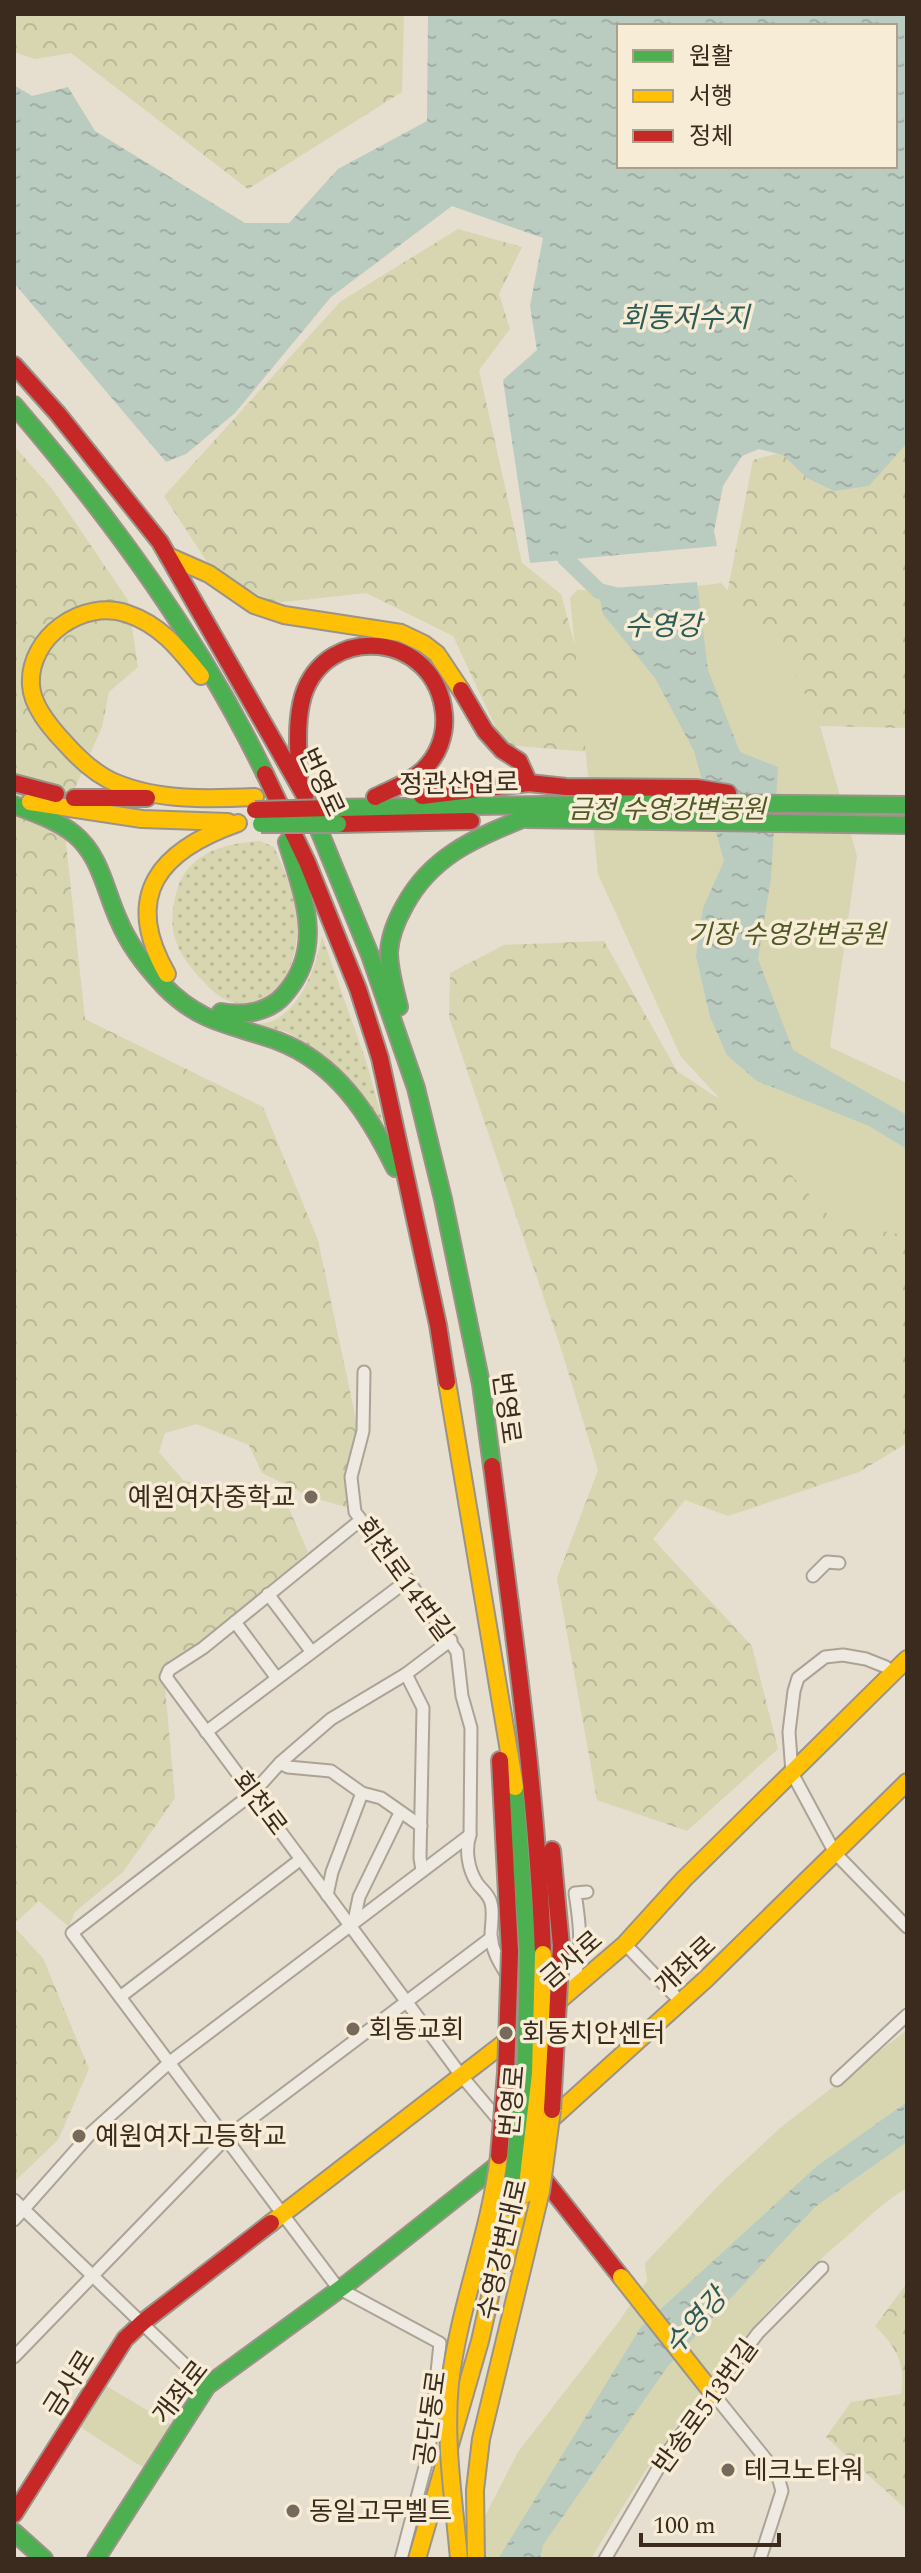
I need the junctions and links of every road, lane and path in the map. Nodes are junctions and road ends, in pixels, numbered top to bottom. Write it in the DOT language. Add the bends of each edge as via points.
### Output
graph roads {
  1 [pos="14,365"];
  2 [pos="14,405"];
  3 [pos="168,556"];
  4 [pos="237,719"];
  5 [pos="299,782"];
  6 [pos="14,783"];
  7 [pos="529,783"];
  8 [pos="274,796"];
  9 [pos="375,797"];
  10 [pos="74,798"];
  11 [pos="203,799"];
  12 [pos="14,802"];
  13 [pos="795,805"];
  14 [pos="907,805"];
  15 [pos="257,810"];
  16 [pos="332,810"];
  17 [pos="522,813"];
  18 [pos="238,823"];
  19 [pos="907,825"];
  20 [pos="416,1088"];
  21 [pos="411,1203"];
  22 [pos="364,1372"];
  23 [pos="362,1522"];
  24 [pos="839,1563"];
  25 [pos="813,1576"];
  26 [pos="408,1580"];
  27 [pos="268,1594"];
  28 [pos="235,1622"];
  29 [pos="451,1640"];
  30 [pos="311,1651"];
  31 [pos="907,1659"];
  32 [pos="406,1674"];
  33 [pos="519,1675"];
  34 [pos="892,1675"];
  35 [pos="496,1676"];
  36 [pos="276,1677"];
  37 [pos="206,1732"];
  38 [pos="280,1763"];
  39 [pos="792,1773"];
  40 [pos="907,1782"];
  41 [pos="253,1793"];
  42 [pos="362,1793"];
  43 [pos="400,1813"];
  44 [pos="421,1826"];
  45 [pos="470,1835"];
  46 [pos="835,1853"];
  47 [pos="301,1859"];
  48 [pos="422,1870"];
  49 [pos="587,1892"];
  50 [pos="327,1895"];
  51 [pos="352,1923"];
  52 [pos="907,1926"];
  53 [pos="491,1938"];
  54 [pos="625,1944"];
  55 [pos="502,1953"];
  56 [pos="535,1954"];
  57 [pos="568,1993"];
  58 [pos="517,1994"];
  59 [pos="120,1997"];
  60 [pos="408,2002"];
  61 [pos="681,2002"];
  62 [pos="907,2015"];
  63 [pos="518,2032"];
  64 [pos="170,2062"];
  65 [pos="460,2074"];
  66 [pos="837,2080"];
  67 [pos="227,2137"];
  68 [pos="520,2146"];
  69 [pos="539,2172"];
  70 [pos="487,2174"];
  71 [pos="14,2200"];
  72 [pos="24,2209"];
  73 [pos="517,2209"];
  74 [pos="284,2214"];
  75 [pos="14,2220"];
  76 [pos="822,2268"];
  77 [pos="93,2274"];
  78 [pos="338,2288"];
  79 [pos="143,2322"];
  80 [pos="14,2357"];
  81 [pos="207,2386"];
  82 [pos="715,2396"];
  83 [pos="14,2514"];
  84 [pos="14,2532"];
  85 [pos="44,2559"];
  86 [pos="96,2559"];
  87 [pos="401,2559"];
  88 [pos="417,2559"];
  89 [pos="431,2559"];
  90 [pos="459,2559"];
  91 [pos="476,2559"];
  92 [pos="605,2559"];
  93 [pos="760,2559"];
  1 -- 3 [label="main road, 번영로"];
  2 -- 4 [label="main road, 번영로" via="126,544"];
  3 -- 5 [label="main road, 번영로"];
  3 -- 7 [label="main road" via="209,574 254,605 284,615 401,633 424,644 454,677 485,731 519,761"];
  4 -- 8 [label="main road, 번영로"];
  4 -- 11 [label="main road" via="167,636 122,612 70,619 48,634 33,660 31,685 38,710 67,746 101,775 136,789"];
  5 -- 9 [label="main road" via="300,710 307,687 320,667 339,653 385,645 427,667 440,687 446,711 444,735 434,757 418,775"];
  5 -- 20 [label="main road, 번영로" via="370,955"];
  6 -- 10 [label="main road"];
  7 -- 9 [label="main road"];
  7 -- 13 [label="main road" via="697,788"];
  8 -- 18 [label="main road" via="310,935 308,957 278,1002 244,1015 207,1009 184,995 155,955 147,928 150,891 162,866 188,844"];
  8 -- 21 [label="main road, 번영로" via="358,989 380,1058"];
  9 -- 16 [label="main road"];
  10 -- 11 [label="main road"];
  10 -- 15 [label="main road" via="141,808"];
  11 -- 15 [label="main road"];
  12 -- 18 [label="main road" via="142,819"];
  12 -- 21 [label="main road" via="45,816 83,844 97,861 132,946 177,998 209,1019 303,1052 336,1079 367,1112"];
  13 -- 14 [label="main road, 정관산업로"];
  13 -- 17 [label="main road, 정관산업로" via="690,803"];
  15 -- 16 [label="main road, bridge"];
  15 -- 16 [label="main road"];
  15 -- 18 [label="main road"];
  16 -- 17 [label="main road"];
  17 -- 19 [label="main road"];
  17 -- 20 [label="main road" via="436,860 395,926 390,962"];
  20 -- 33 [label="main road, 번영로" via="481,1384"];
  21 -- 35 [label="main road, 번영로" via="438,1325"];
  22 -- 23 [label="street, 회천로14번길" via="363,1431 351,1477 355,1512"];
  23 -- 26 [label="street, 회천로14번길"];
  23 -- 27 [label="street, 회천로"];
  24 -- 25 [label="street" via="827,1562"];
  26 -- 29 [label="street, 회천로14번길"];
  26 -- 30 [label="street"];
  27 -- 28 [label="street, 회천로"];
  27 -- 30 [label="street"];
  28 -- 36 [label="street"];
  28 -- 37 [label="street, 회천로" via="166,1677"];
  29 -- 32 [label="street"];
  29 -- 45 [label="street, 회천로14번길" via="471,1728"];
  30 -- 36 [label="street"];
  31 -- 34 [label="main road, 금사로"];
  32 -- 38 [label="street" via="331,1719"];
  32 -- 44 [label="street" via="423,1708"];
  33 -- 56 [label="main road, 번영로" via="540,1876"];
  33 -- 91 [label="main road, 수영강변대로, bridge" via="547,1797 561,1946 555,2089 541,2191 481,2439"];
  34 -- 39 [label="main road, 금사로"];
  34 -- 39 [label="street" via="886,1667 843,1655 825,1657 798,1678 789,1732"];
  35 -- 55 [label="main road"];
  35 -- 56 [label="main road, 번영로"];
  36 -- 37 [label="street"];
  37 -- 41 [label="street, 회천로"];
  38 -- 41 [label="street"];
  38 -- 42 [label="street" via="331,1771"];
  39 -- 46 [label="street"];
  39 -- 54 [label="main road, 금사로"];
  40 -- 46 [label="main road, 개좌로"];
  41 -- 47 [label="street, 회천로"];
  41 -- 59 [label="street" via="72,1933"];
  42 -- 43 [label="street" via="381,1798"];
  42 -- 50 [label="street"];
  43 -- 44 [label="street"];
  43 -- 51 [label="street"];
  44 -- 48 [label="street"];
  45 -- 48 [label="street"];
  45 -- 53 [label="street, 회천로14번길" via="470,1866 492,1904"];
  46 -- 52 [label="street"];
  46 -- 61 [label="main road, 개좌로"];
  47 -- 50 [label="street, 회천로"];
  47 -- 59 [label="street"];
  48 -- 51 [label="street"];
  49 -- 57 [label="street" via="575,1893 580,1928 577,1973"];
  50 -- 51 [label="street, 회천로"];
  51 -- 60 [label="street, 회천로"];
  51 -- 64 [label="street"];
  53 -- 55 [label="street, 회천로14번길"];
  53 -- 60 [label="street"];
  54 -- 57 [label="main road, 금사로"];
  54 -- 61 [label="street"];
  55 -- 58 [label="street, 회천로14번길"];
  55 -- 90 [label="main road, bridge" via="506,2077 498,2157 448,2405"];
  56 -- 73 [label="main road, 번영로, bridge" via="540,2074"];
  57 -- 58 [label="street"];
  57 -- 63 [label="main road, 금사로"];
  58 -- 63 [label="street"];
  59 -- 64 [label="street"];
  60 -- 65 [label="street, 회천로"];
  60 -- 67 [label="street"];
  61 -- 68 [label="main road, 개좌로"];
  62 -- 66 [label="street"];
  63 -- 65 [label="main road, 금사로"];
  64 -- 67 [label="street"];
  64 -- 72 [label="street" via="92,2132"];
  65 -- 68 [label="street, 회천로"];
  65 -- 74 [label="main road, 금사로"];
  67 -- 74 [label="street"];
  67 -- 77 [label="street"];
  68 -- 69 [label="main road"];
  68 -- 70 [label="main road, 개좌로"];
  69 -- 70 [label="main road"];
  69 -- 82 [label="main road, bridge"];
  70 -- 78 [label="main road, 개좌로"];
  71 -- 72 [label="street"];
  72 -- 75 [label="street"];
  72 -- 77 [label="street"];
  73 -- 88 [label="main road, 번영로"];
  73 -- 89 [label="main road, 번영로" via="511,2282"];
  74 -- 78 [label="street"];
  74 -- 79 [label="main road, 금사로"];
  76 -- 92 [label="street, 반송로513번길" via="758,2333 669,2450"];
  77 -- 79 [label="street"];
  77 -- 80 [label="street"];
  78 -- 81 [label="main road, 개좌로"];
  78 -- 87 [label="street, 공단동로" via="440,2343 429,2452"];
  79 -- 81 [label="street"];
  79 -- 83 [label="main road, 금사로" via="125,2339"];
  81 -- 86 [label="main road, 개좌로"];
  82 -- 93 [label="street, 반송로513번길" via="777,2473 782,2491"];
  84 -- 85 [label="main road"];
}
